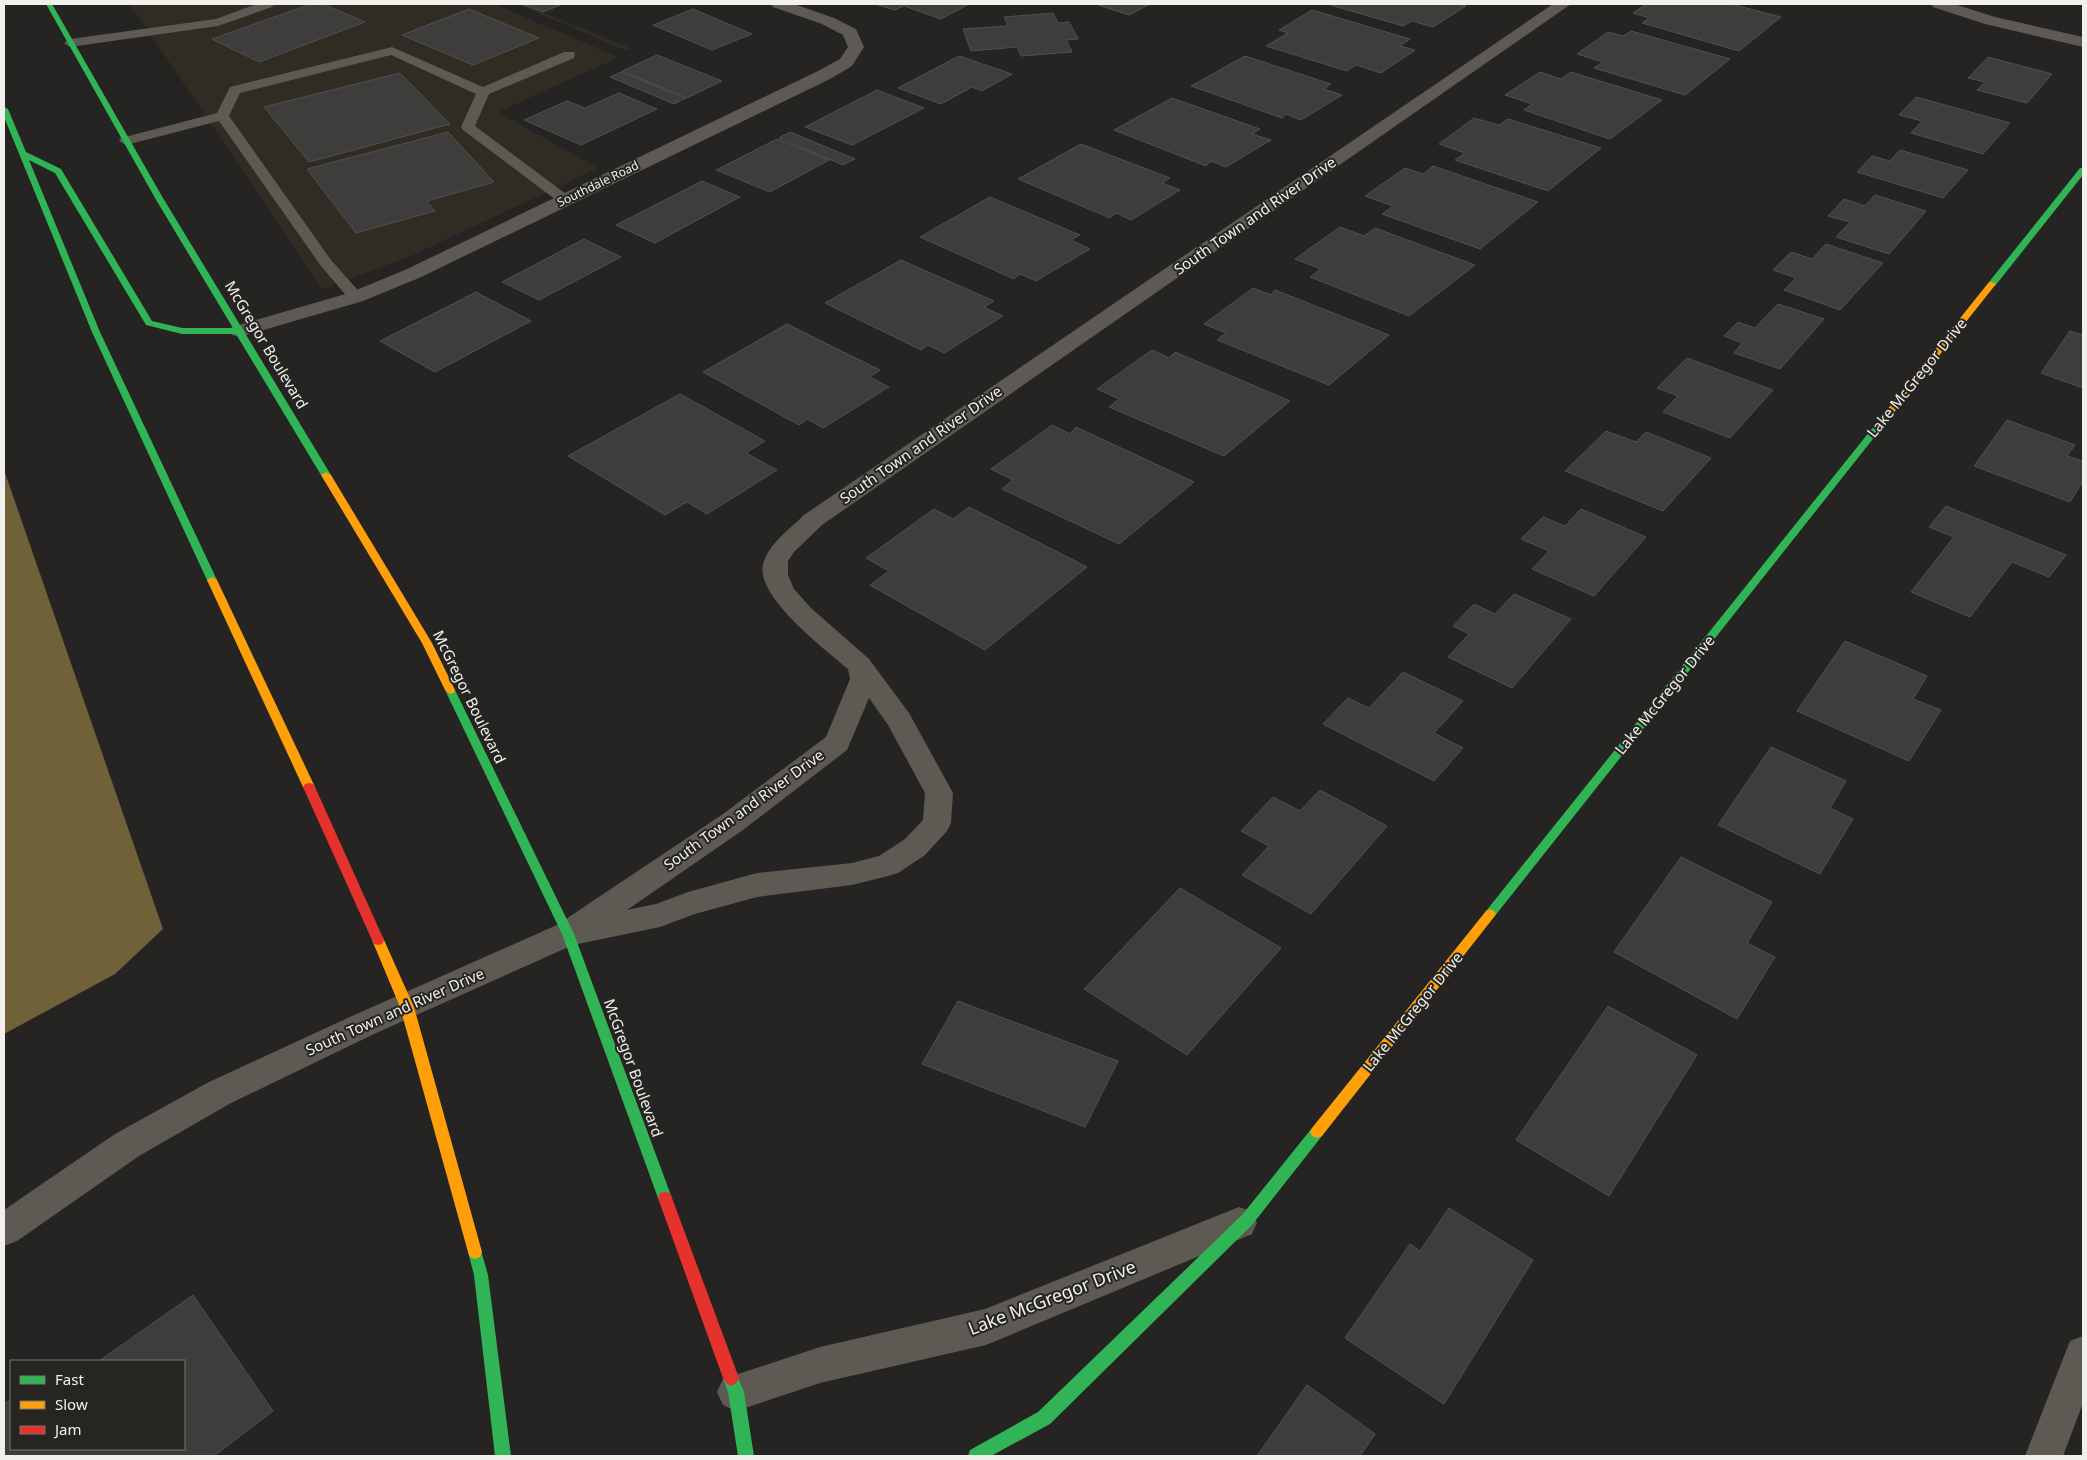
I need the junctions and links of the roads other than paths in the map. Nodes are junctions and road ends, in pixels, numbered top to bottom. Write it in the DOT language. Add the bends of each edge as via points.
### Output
graph roads {
  1 [pos="49,4"];
  2 [pos="268,4"];
  3 [pos="779,4"];
  4 [pos="1563,4"];
  5 [pos="1939,4"];
  6 [pos="2083,42"];
  7 [pos="70,43"];
  8 [pos="569,55"];
  9 [pos="483,92"];
  10 [pos="4,109"];
  11 [pos="222,116"];
  12 [pos="126,141"];
  13 [pos="23,154"];
  14 [pos="2083,170"];
  15 [pos="565,200"];
  16 [pos="356,297"];
  17 [pos="239,331"];
  18 [pos="860,665"];
  19 [pos="568,934"];
  20 [pos="407,1007"];
  21 [pos="1247,1220"];
  22 [pos="4,1230"];
  23 [pos="2083,1354"];
  24 [pos="736,1392"];
  25 [pos="504,1456"];
  26 [pos="746,1456"];
  27 [pos="976,1456"];
  28 [pos="2044,1456"];
  1 -- 7 [label="main road, McGregor Boulevard"];
  2 -- 7 [label="lane" via="218,22"];
  3 -- 15 [label="street, Southdale Road" via="850,32 856,47 846,62"];
  4 -- 18 [label="street, South Town and River Drive" via="829,508 797,534 776,561 775,575 783,592 802,614"];
  5 -- 6 [label="street" via="1991,21"];
  7 -- 12 [label="main road, McGregor Boulevard"];
  8 -- 9 [label="lane"];
  9 -- 11 [label="lane" via="392,51 235,90"];
  9 -- 15 [label="lane" via="468,127"];
  10 -- 13 [label="main road"];
  11 -- 12 [label="lane"];
  11 -- 16 [label="lane" via="326,263"];
  12 -- 17 [label="main road, McGregor Boulevard"];
  13 -- 17 [label="main road" via="58,171 149,323 162,329"];
  13 -- 20 [label="main road" via="96,332 335,843"];
  14 -- 21 [label="main road, Lake McGregor Drive"];
  15 -- 16 [label="street, Southdale Road" via="412,274"];
  16 -- 17 [label="street, Southdale Road"];
  17 -- 19 [label="main road, McGregor Boulevard" via="427,643"];
  18 -- 19 [label="street, South Town and River Drive" via="863,679 837,742 732,822"];
  18 -- 19 [label="street" via="899,720 938,792 937,823 915,847 888,865 852,874 757,885 660,915"];
  19 -- 20 [label="street, South Town and River Drive"];
  19 -- 24 [label="main road, McGregor Boulevard"];
  20 -- 22 [label="street, South Town and River Drive" via="210,1098 127,1145"];
  20 -- 25 [label="main road" via="481,1275"];
  21 -- 24 [label="street, Lake McGregor Drive" via="986,1327 820,1365"];
  21 -- 27 [label="main road, Lake McGregor Drive" via="1044,1418"];
  23 -- 28 [label="street"];
  24 -- 26 [label="main road, McGregor Boulevard"];
}
